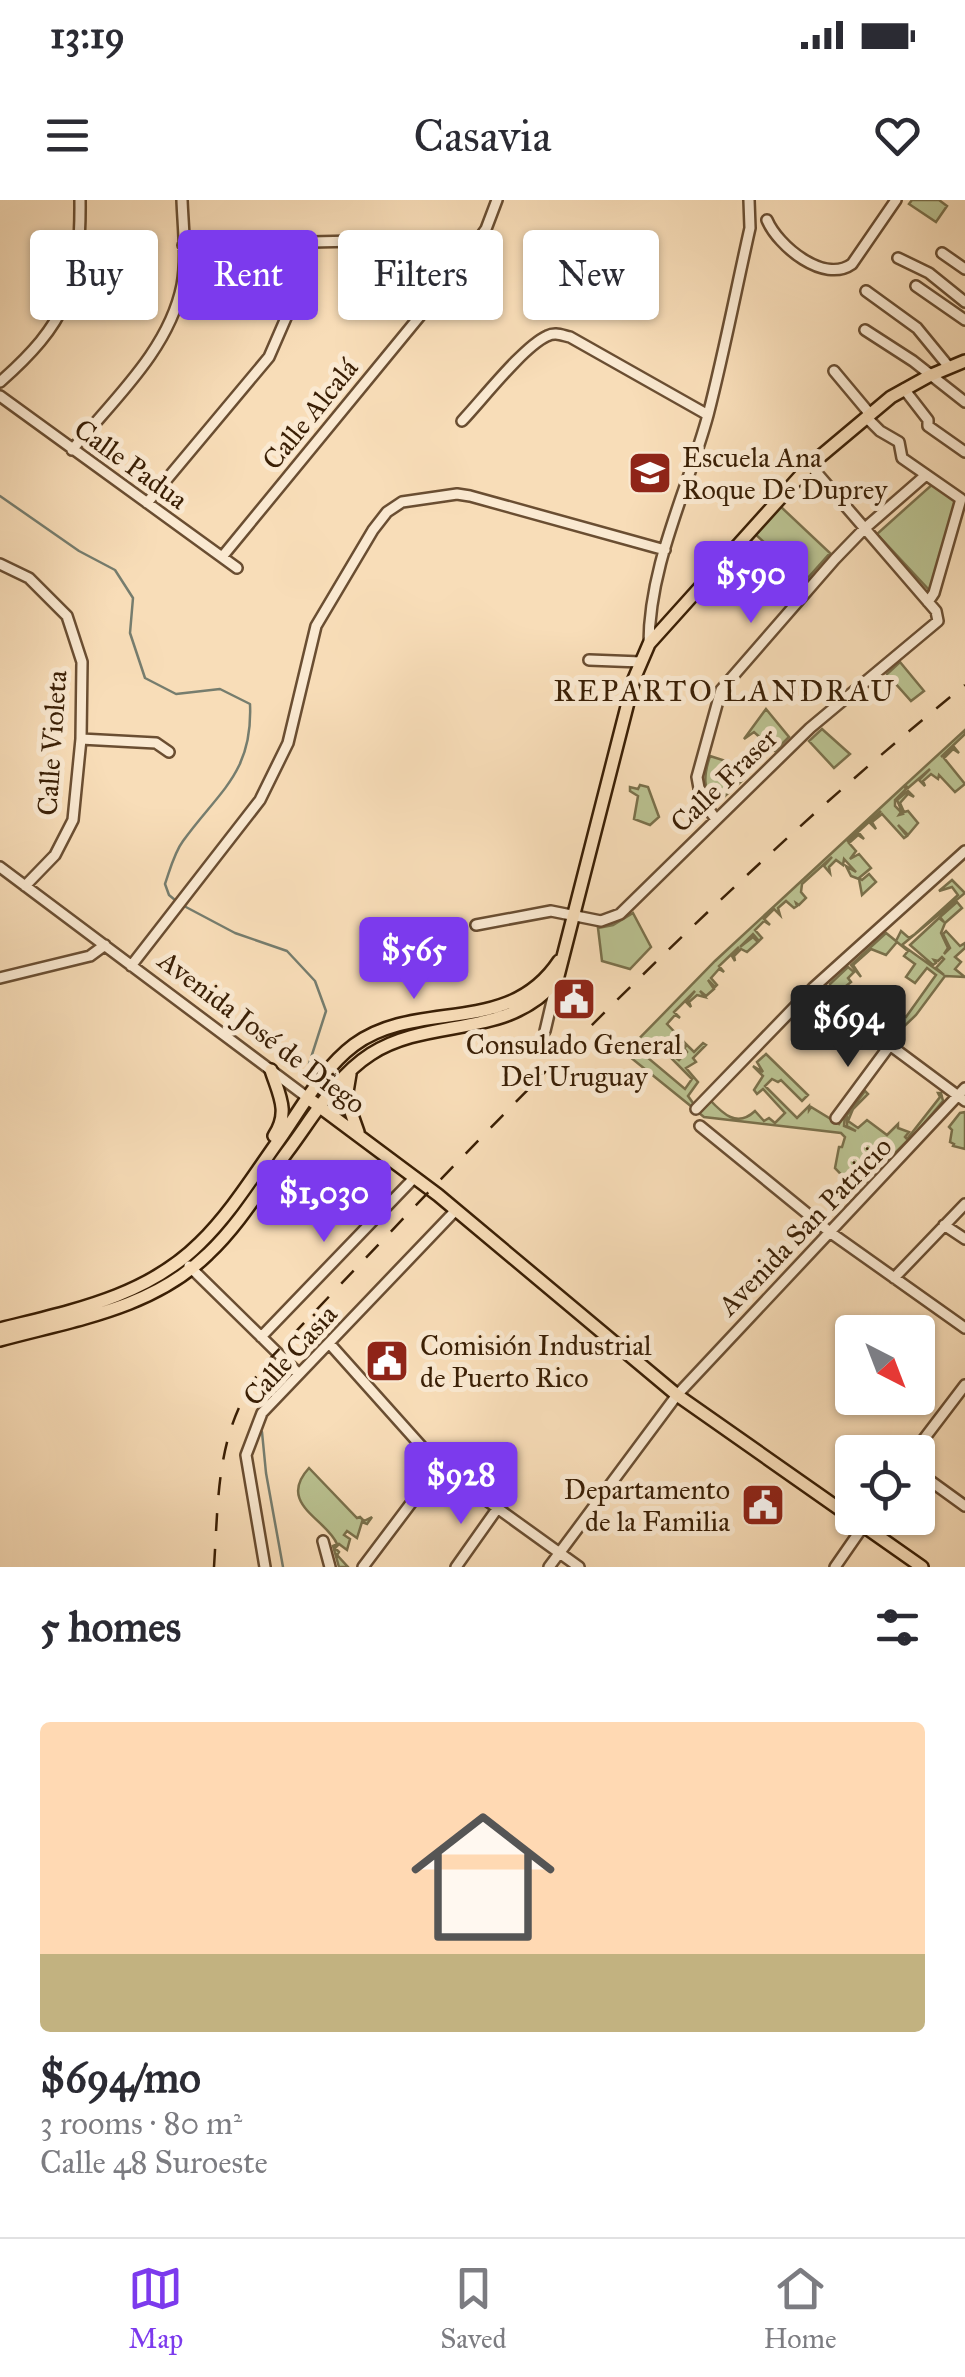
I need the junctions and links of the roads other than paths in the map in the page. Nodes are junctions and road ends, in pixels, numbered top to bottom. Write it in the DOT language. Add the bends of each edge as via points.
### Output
graph roads {
  1 [pos="80,200"];
  2 [pos="182,200"];
  3 [pos="497,200"];
  4 [pos="749,200"];
  5 [pos="896,200"];
  6 [pos="767,220"];
  7 [pos="183,230"];
  8 [pos="485,230"];
  9 [pos="942,253"];
  10 [pos="898,258"];
  11 [pos="965,269"];
  12 [pos="916,286"];
  13 [pos="866,291"];
  14 [pos="178,296"];
  15 [pos="965,302"];
  16 [pos="285,320"];
  17 [pos="417,320"];
  18 [pos="965,320"];
  19 [pos="865,330"];
  20 [pos="965,361"];
  21 [pos="950,367"];
  22 [pos="834,372"];
  23 [pos="929,376"];
  24 [pos="0,382"];
  25 [pos="904,389"];
  26 [pos="0,396"];
  27 [pos="965,402"];
  28 [pos="708,414"];
  29 [pos="868,415"];
  30 [pos="462,420"];
  31 [pos="72,450"];
  32 [pos="965,452"];
  33 [pos="810,465"];
  34 [pos="926,475"];
  35 [pos="147,503"];
  36 [pos="864,529"];
  37 [pos="665,550"];
  38 [pos="222,556"];
  39 [pos="0,564"];
  40 [pos="237,568"];
  41 [pos="928,602"];
  42 [pos="649,644"];
  43 [pos="590,660"];
  44 [pos="641,662"];
  45 [pos="81,739"];
  46 [pos="169,752"];
  47 [pos="715,818"];
  48 [pos="965,851"];
  49 [pos="0,867"];
  50 [pos="25,886"];
  51 [pos="574,918"];
  52 [pos="476,925"];
  53 [pos="105,946"];
  54 [pos="564,952"];
  55 [pos="131,966"];
  56 [pos="0,978"];
  57 [pos="558,980"];
  58 [pos="813,988"];
  59 [pos="546,1031"];
  60 [pos="890,1045"];
  61 [pos="352,1068"];
  62 [pos="272,1070"];
  63 [pos="963,1095"];
  64 [pos="308,1098"];
  65 [pos="320,1107"];
  66 [pos="696,1109"];
  67 [pos="836,1118"];
  68 [pos="700,1126"];
  69 [pos="359,1136"];
  70 [pos="267,1156"];
  71 [pos="415,1177"];
  72 [pos="965,1204"];
  73 [pos="456,1210"];
  74 [pos="944,1225"];
  75 [pos="831,1233"];
  76 [pos="965,1240"];
  77 [pos="182,1260"];
  78 [pos="192,1269"];
  79 [pos="894,1278"];
  80 [pos="965,1328"];
  81 [pos="0,1329"];
  82 [pos="260,1337"];
  83 [pos="0,1340"];
  84 [pos="329,1343"];
  85 [pos="298,1374"];
  86 [pos="965,1385"];
  87 [pos="678,1395"];
  88 [pos="927,1435"];
  89 [pos="439,1466"];
  90 [pos="935,1484"];
  91 [pos="835,1501"];
  92 [pos="965,1506"];
  93 [pos="498,1509"];
  94 [pos="857,1535"];
  95 [pos="882,1535"];
  96 [pos="323,1542"];
  97 [pos="559,1553"];
  98 [pos="265,1567"];
  99 [pos="330,1567"];
  100 [pos="363,1567"];
  101 [pos="456,1567"];
  102 [pos="549,1567"];
  103 [pos="579,1567"];
  104 [pos="835,1567"];
  105 [pos="922,1567"];
  1 -- 24 [label="street" via="81,242 71,291 38,348"];
  2 -- 7 [label="street"];
  3 -- 8 [label="street, Calle Alcalá"];
  4 -- 28 [label="street" via="750,228"];
  5 -- 6 [label="street" via="842,271 806,260 773,234"];
  9 -- 11 [label="street"];
  10 -- 15 [label="street"];
  12 -- 18 [label="street"];
  13 -- 21 [label="street" via="917,328"];
  14 -- 31 [label="street" via="150,355"];
  16 -- 35 [label="street" via="270,357"];
  17 -- 38 [label="street, Calle Alcalá"];
  19 -- 23 [label="street"];
  20 -- 21 [label="main road"];
  21 -- 23 [label="main road"];
  22 -- 29 [label="street"];
  23 -- 25 [label="main road"];
  23 -- 27 [label="street"];
  25 -- 29 [label="main road"];
  25 -- 32 [label="street" via="928,426"];
  26 -- 31 [label="street, Calle Padua"];
  28 -- 30 [label="street" via="556,333 531,348"];
  28 -- 37 [label="street"];
  29 -- 33 [label="main road"];
  29 -- 34 [label="street" via="899,442 902,458"];
  31 -- 35 [label="street, Calle Padua"];
  33 -- 36 [label="street"];
  33 -- 42 [label="main road"];
  34 -- 36 [label="street"];
  34 -- 41 [label="street" via="961,499"];
  35 -- 38 [label="street, Calle Padua"];
  36 -- 41 [label="street"];
  36 -- 47 [label="street" via="721,690 697,777 701,799"];
  37 -- 42 [label="street"];
  37 -- 55 [label="street" via="470,496 394,506 316,626 288,744 260,800"];
  38 -- 40 [label="street, Calle Padua"];
  39 -- 45 [label="street, Calle Violeta" via="29,578 67,616 82,662"];
  41 -- 47 [label="street, Calle Fraser" via="938,621"];
  42 -- 44 [label="main road"];
  43 -- 44 [label="street"];
  44 -- 51 [label="main road"];
  45 -- 46 [label="street" via="156,743"];
  45 -- 50 [label="street, Calle Violeta" via="74,820 54,856"];
  47 -- 51 [label="street, Calle Fraser" via="620,914 601,921"];
  48 -- 58 [label="street"];
  49 -- 50 [label="street, Avenida José de Diego"];
  50 -- 53 [label="street, Avenida José de Diego"];
  51 -- 52 [label="street, Calle Fraser" via="546,911"];
  51 -- 54 [label="main road"];
  53 -- 55 [label="street, Avenida José de Diego"];
  53 -- 56 [label="street" via="90,956"];
  54 -- 57 [label="main road"];
  54 -- 64 [label="main road" via="546,980 521,999 368,1037"];
  55 -- 62 [label="street, Avenida José de Diego"];
  57 -- 59 [label="street"];
  57 -- 61 [label="main road" via="512,1016 385,1046"];
  58 -- 60 [label="street"];
  58 -- 66 [label="street"];
  60 -- 63 [label="street"];
  60 -- 67 [label="street"];
  61 -- 65 [label="main road"];
  61 -- 69 [label="main road" via="346,1098"];
  62 -- 64 [label="street, Avenida José de Diego"];
  62 -- 70 [label="main road" via="284,1116"];
  63 -- 75 [label="street, Avenida San Patricio"];
  64 -- 65 [label="main road, Avenida José de Diego"];
  64 -- 70 [label="main road"];
  65 -- 69 [label="main road, Avenida José de Diego"];
  65 -- 78 [label="main road" via="234,1225"];
  68 -- 75 [label="street"];
  69 -- 71 [label="main road, Avenida José de Diego"];
  70 -- 77 [label="main road"];
  71 -- 73 [label="main road, Avenida José de Diego"];
  71 -- 82 [label="street"];
  72 -- 74 [label="street"];
  73 -- 84 [label="street, Calle Casia"];
  73 -- 87 [label="main road, Avenida José de Diego"];
  74 -- 76 [label="street"];
  74 -- 79 [label="street"];
  75 -- 79 [label="street"];
  75 -- 87 [label="street, Avenida San Patricio"];
  77 -- 78 [label="street"];
  77 -- 81 [label="main road" via="126,1293"];
  78 -- 82 [label="street"];
  78 -- 83 [label="main road" via="130,1305"];
  79 -- 80 [label="street"];
  82 -- 85 [label="street"];
  84 -- 85 [label="street, Calle Casia"];
  84 -- 89 [label="street"];
  85 -- 98 [label="street, Calle Casia" via="262,1413 246,1455"];
  86 -- 88 [label="street"];
  87 -- 91 [label="main road, Avenida José de Diego"];
  87 -- 97 [label="street, Avenida San Patricio"];
  89 -- 93 [label="street"];
  89 -- 100 [label="street"];
  90 -- 92 [label="street"];
  93 -- 97 [label="street"];
  93 -- 101 [label="street"];
  94 -- 104 [label="street"];
  95 -- 105 [label="main road, Avenida José de Diego"];
  96 -- 99 [label="street"];
  97 -- 102 [label="street, Avenida San Patricio"];
  97 -- 103 [label="street"];
}
